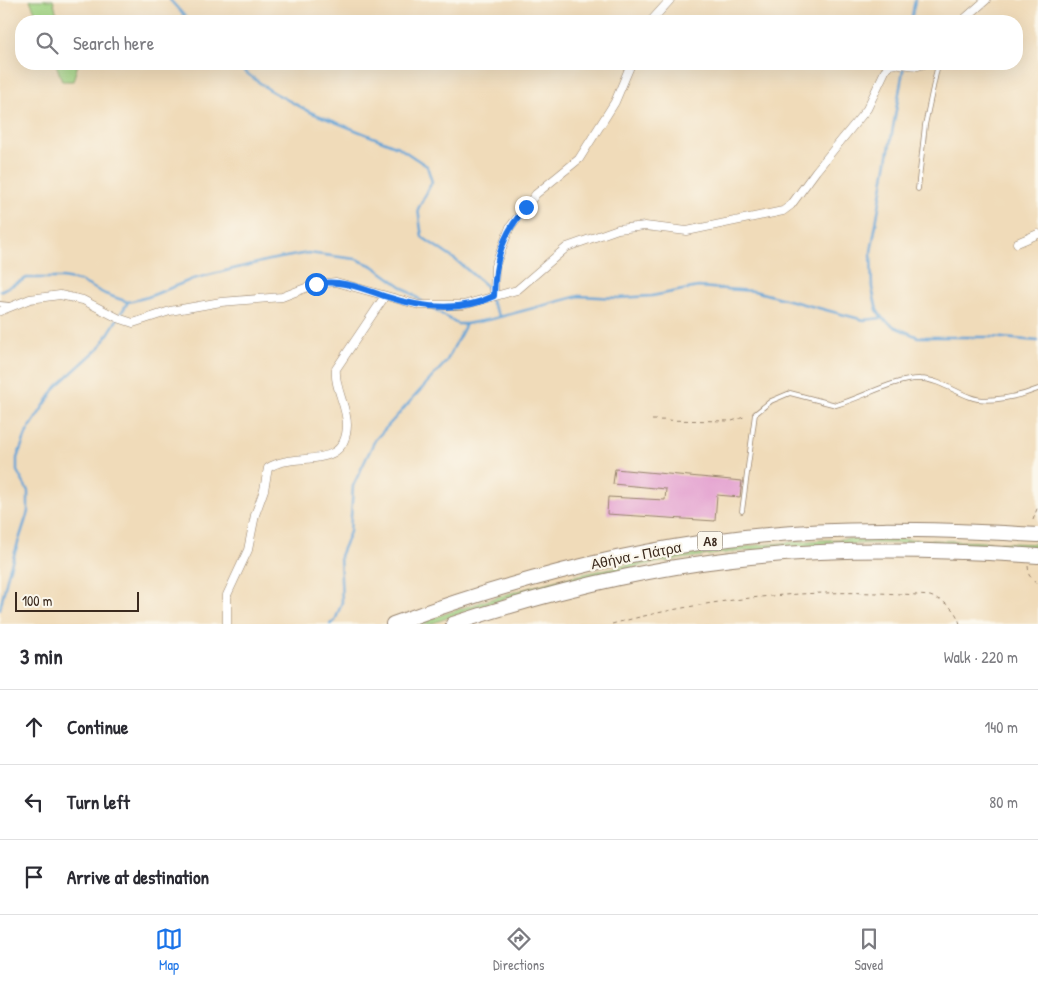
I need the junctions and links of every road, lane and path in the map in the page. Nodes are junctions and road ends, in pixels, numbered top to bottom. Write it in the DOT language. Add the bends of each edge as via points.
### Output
graph roads {
  1 [pos="670,0"];
  2 [pos="986,0"];
  3 [pos="656,15"];
  4 [pos="969,15"];
  5 [pos="628,70"];
  6 [pos="886,70"];
  7 [pos="937,70"];
  8 [pos="918,188"];
  9 [pos="1038,234"];
  10 [pos="1017,243"];
  11 [pos="384,296"];
  12 [pos="494,296"];
  13 [pos="0,304"];
  14 [pos="15,305"];
  15 [pos="0,311"];
  16 [pos="1038,389"];
  17 [pos="755,414"];
  18 [pos="652,420"];
  19 [pos="1038,506"];
  20 [pos="742,512"];
  21 [pos="1033,520"];
  22 [pos="1038,535"];
  23 [pos="1038,556"];
  24 [pos="1028,566"];
  25 [pos="1038,586"];
  26 [pos="227,624"];
  27 [pos="393,624"];
  28 [pos="452,624"];
  29 [pos="612,624"];
  30 [pos="960,624"];
  1 -- 3 [label="street"];
  2 -- 4 [label="street"];
  5 -- 12 [label="street" via="615,102 579,159 536,194 510,227 495,266"];
  6 -- 12 [label="street" via="867,109 783,212 686,230 653,226 618,229 567,247 517,290"];
  7 -- 8 [label="lane" via="924,125"];
  9 -- 10 [label="street"];
  11 -- 12 [label="street" via="430,307 463,305"];
  11 -- 14 [label="street" via="344,283 326,282 282,297 221,302 133,323 66,296 41,296"];
  11 -- 26 [label="street" via="336,369 335,376 346,409 345,438 341,446 324,457 283,461 268,468 248,550 227,595"];
  13 -- 14 [label="lane"];
  14 -- 15 [label="street"];
  16 -- 17 [label="lane" via="1009,398 979,399 918,378 836,405 784,394"];
  17 -- 18 [label="path" via="732,422"];
  17 -- 20 [label="lane"];
  19 -- 21 [label="path"];
  22 -- 27 [label="highway, Αθήνα - Πάτρα / Α8" via="880,530 728,539 564,570 471,596"];
  23 -- 28 [label="highway, Αθήνα - Πάτρα / Α8" via="874,550 730,559 582,586"];
  24 -- 25 [label="path" via="1029,574"];
  29 -- 30 [label="path" via="697,605 815,592 930,596 943,601 954,611"];
}
